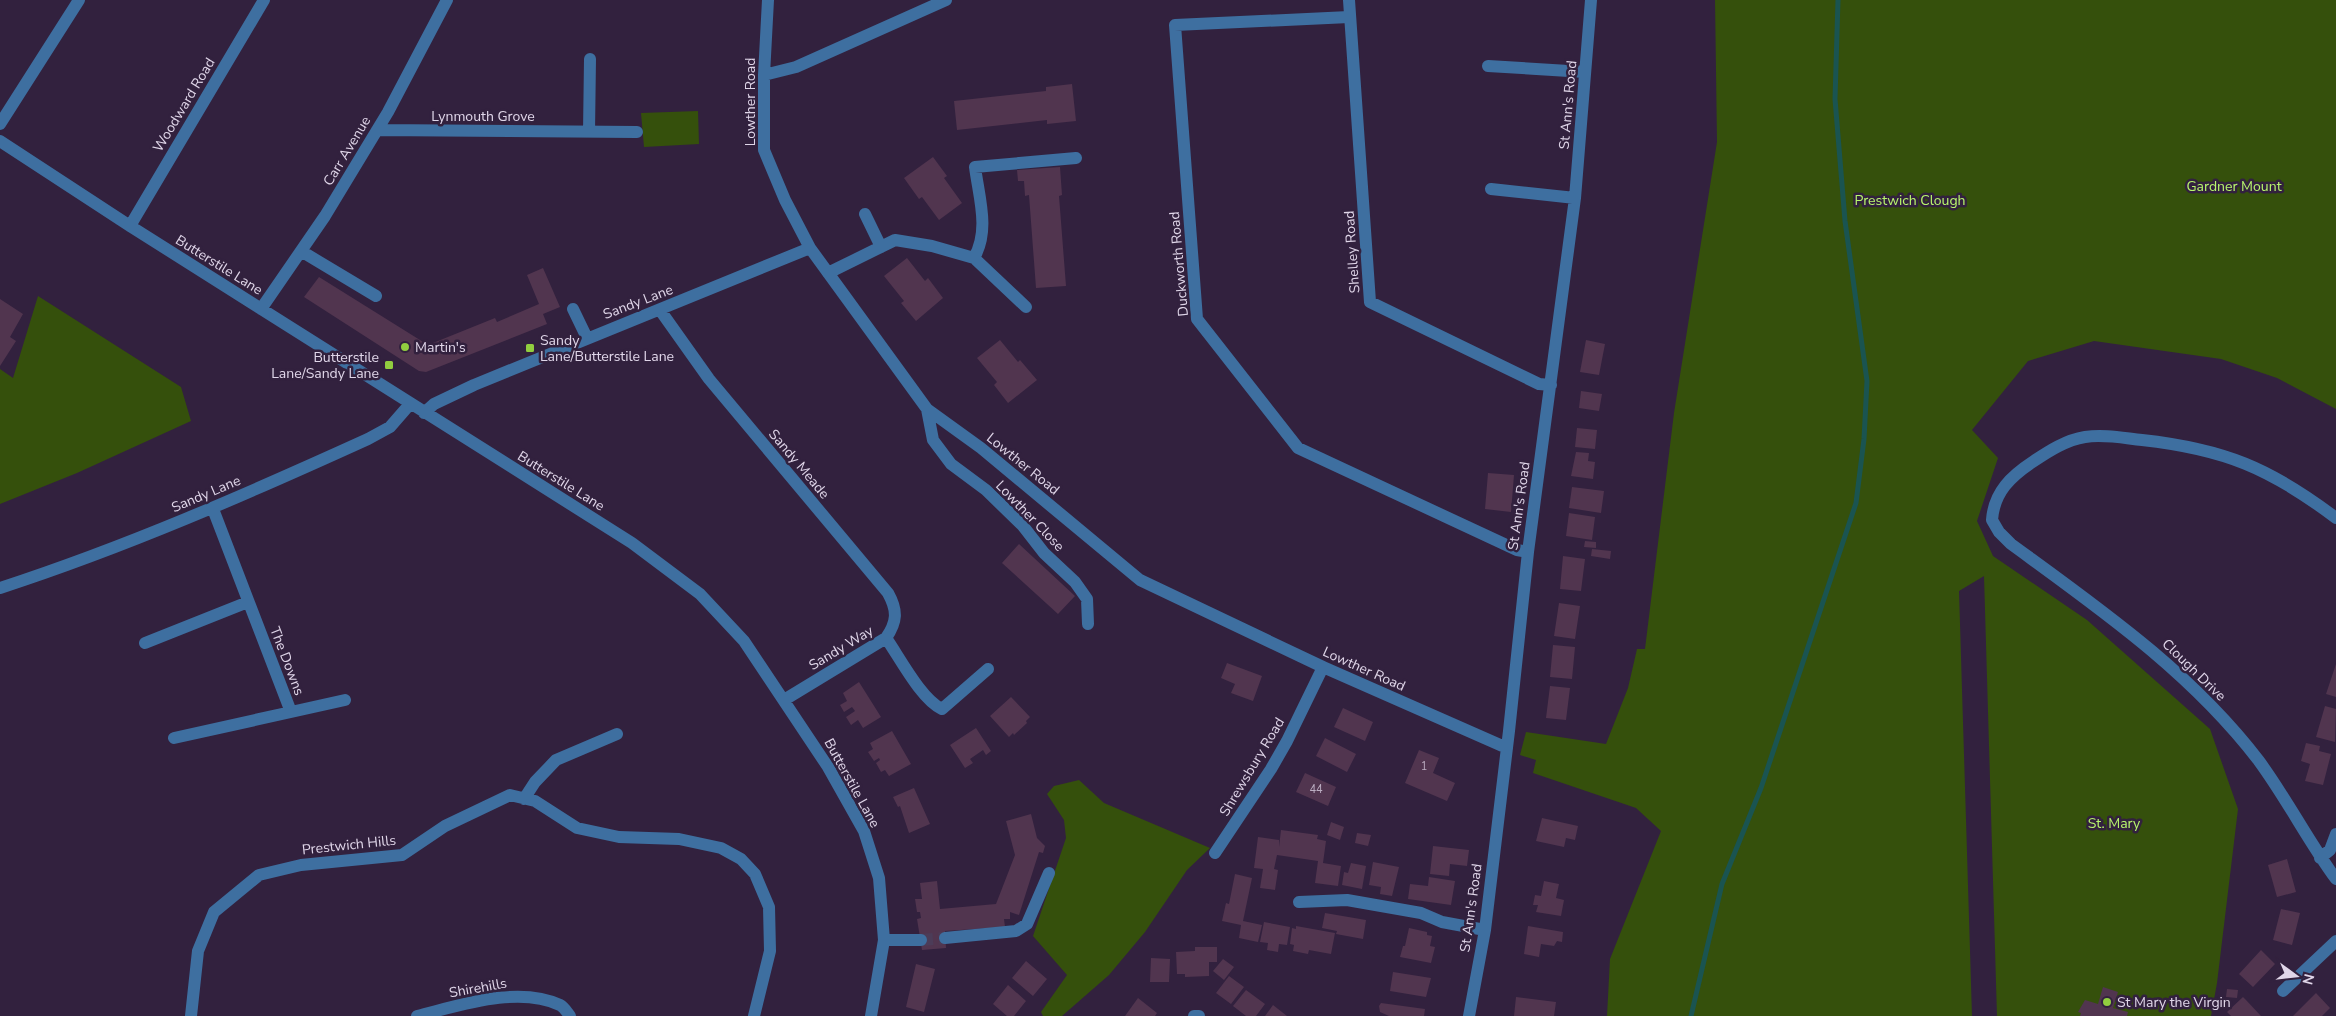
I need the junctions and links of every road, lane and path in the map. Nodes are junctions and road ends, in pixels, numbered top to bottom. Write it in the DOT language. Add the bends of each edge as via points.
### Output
graph roads {
  1 [pos="79,0"];
  2 [pos="264,0"];
  3 [pos="447,0"];
  4 [pos="768,0"];
  5 [pos="946,0"];
  6 [pos="1348,0"];
  7 [pos="1591,0"];
  8 [pos="1349,17"];
  9 [pos="590,59"];
  10 [pos="1488,66"];
  11 [pos="1585,72"];
  12 [pos="764,75"];
  13 [pos="0,124"];
  14 [pos="377,130"];
  15 [pos="590,132"];
  16 [pos="637,132"];
  17 [pos="0,141"];
  18 [pos="1076,158"];
  19 [pos="1491,189"];
  20 [pos="1575,198"];
  21 [pos="865,214"];
  22 [pos="130,226"];
  23 [pos="882,247"];
  24 [pos="810,248"];
  25 [pos="301,251"];
  26 [pos="974,258"];
  27 [pos="828,273"];
  28 [pos="376,296"];
  29 [pos="1026,306"];
  30 [pos="261,309"];
  31 [pos="573,309"];
  32 [pos="660,310"];
  33 [pos="587,338"];
  34 [pos="1552,385"];
  35 [pos="410,404"];
  36 [pos="927,409"];
  37 [pos="424,413"];
  38 [pos="213,509"];
  39 [pos="2336,518"];
  40 [pos="1528,552"];
  41 [pos="0,588"];
  42 [pos="248,602"];
  43 [pos="1088,624"];
  44 [pos="886,638"];
  45 [pos="145,644"];
  46 [pos="1323,667"];
  47 [pos="988,669"];
  48 [pos="345,700"];
  49 [pos="784,700"];
  50 [pos="291,712"];
  51 [pos="617,734"];
  52 [pos="174,738"];
  53 [pos="1507,748"];
  54 [pos="524,798"];
  55 [pos="2336,834"];
  56 [pos="1215,853"];
  57 [pos="2320,858"];
  58 [pos="1048,873"];
  59 [pos="2336,878"];
  60 [pos="1299,902"];
  61 [pos="1485,930"];
  62 [pos="945,938"];
  63 [pos="884,940"];
  64 [pos="921,940"];
  65 [pos="2336,941"];
  66 [pos="2283,991"];
  67 [pos="192,1016"];
  68 [pos="416,1016"];
  69 [pos="570,1016"];
  70 [pos="754,1016"];
  71 [pos="871,1016"];
  72 [pos="1194,1016"];
  73 [pos="1199,1016"];
  74 [pos="1469,1016"];
  1 -- 13 [label="street"];
  2 -- 22 [label="street, Woodward Road"];
  3 -- 14 [label="street, Carr Avenue"];
  4 -- 12 [label="street, Lowther Road"];
  5 -- 12 [label="street" via="796,67"];
  6 -- 8 [label="street, Shelley Road"];
  7 -- 11 [label="street, St Ann's Road"];
  8 -- 34 [label="street, Shelley Road" via="1370,302 1539,384"];
  8 -- 40 [label="street, Duckworth Road" via="1175,25 1197,319 1298,448 1517,550"];
  9 -- 15 [label="street"];
  10 -- 11 [label="street"];
  11 -- 20 [label="street, St Ann's Road"];
  12 -- 24 [label="street, Lowther Road" via="764,150 784,200"];
  14 -- 15 [label="street, Lynmouth Grove"];
  14 -- 25 [label="street, Carr Avenue"];
  15 -- 16 [label="street, Lynmouth Grove"];
  17 -- 22 [label="street, Butterstile Lane"];
  18 -- 26 [label="street" via="975,167 983,226 981,246"];
  19 -- 20 [label="street"];
  20 -- 34 [label="street, St Ann's Road"];
  21 -- 23 [label="street"];
  22 -- 30 [label="street, Butterstile Lane"];
  23 -- 26 [label="street" via="895,240"];
  23 -- 27 [label="street"];
  24 -- 27 [label="street, Lowther Road"];
  24 -- 32 [label="street, Sandy Lane"];
  25 -- 28 [label="street"];
  25 -- 30 [label="street, Carr Avenue"];
  26 -- 29 [label="street"];
  27 -- 36 [label="street, Lowther Road"];
  30 -- 35 [label="street, Butterstile Lane"];
  31 -- 33 [label="street"];
  32 -- 33 [label="street, Sandy Lane"];
  32 -- 44 [label="street, Sandy Meade" via="708,379 888,593 896,615 895,624"];
  33 -- 37 [label="street, Sandy Lane" via="474,385 434,404"];
  34 -- 40 [label="street, St Ann's Road"];
  35 -- 37 [label="street, Butterstile Lane"];
  35 -- 38 [label="street, Sandy Lane" via="390,427 368,439"];
  36 -- 43 [label="street, Lowther Close" via="934,440 951,464 986,490 1075,582 1087,599"];
  36 -- 46 [label="street, Lowther Road" via="981,448 1140,580"];
  37 -- 49 [label="street, Butterstile Lane" via="632,542 700,594 744,641"];
  38 -- 41 [label="street, Sandy Lane"];
  38 -- 42 [label="street, The Downs"];
  39 -- 57 [label="street, Clough Drive" via="2285,482 2226,456 2166,442 2109,436 2084,437 2055,448 2018,472 1997,497 1992,520 2011,544 2165,660 2198,691 2258,761 2284,797"];
  40 -- 53 [label="street, St Ann's Road"];
  42 -- 45 [label="street"];
  42 -- 50 [label="street, The Downs"];
  44 -- 47 [label="street, Sandy Way" via="923,691 935,706 942,709"];
  44 -- 49 [label="street, Sandy Way"];
  46 -- 53 [label="street, Lowther Road"];
  46 -- 56 [label="street, Shrewsbury Road" via="1283,748"];
  48 -- 50 [label="street"];
  49 -- 63 [label="street, Butterstile Lane" via="828,767 864,831 879,878"];
  50 -- 52 [label="street, The Downs"];
  51 -- 54 [label="street" via="556,760"];
  53 -- 61 [label="street, St Ann's Road"];
  54 -- 67 [label="street, Prestwich Hills" via="510,795 445,826 402,855 301,865 259,875 214,912 198,950"];
  54 -- 70 [label="street, Prestwich Hills" via="535,801 577,828 618,837 679,840 721,848 741,859 755,874 769,907 770,951"];
  55 -- 57 [label="street" via="2330,850"];
  57 -- 59 [label="street, Clough Drive"];
  58 -- 62 [label="street" via="1027,924 1016,931"];
  60 -- 61 [label="street" via="1347,900 1421,913 1442,922"];
  61 -- 74 [label="street, St Ann's Road"];
  63 -- 64 [label="street"];
  63 -- 71 [label="street, Butterstile Lane"];
  65 -- 66 [label="street"];
  68 -- 69 [label="street, Shirehills" via="511,996 562,1005"];
  72 -- 73 [label="street"];
}
